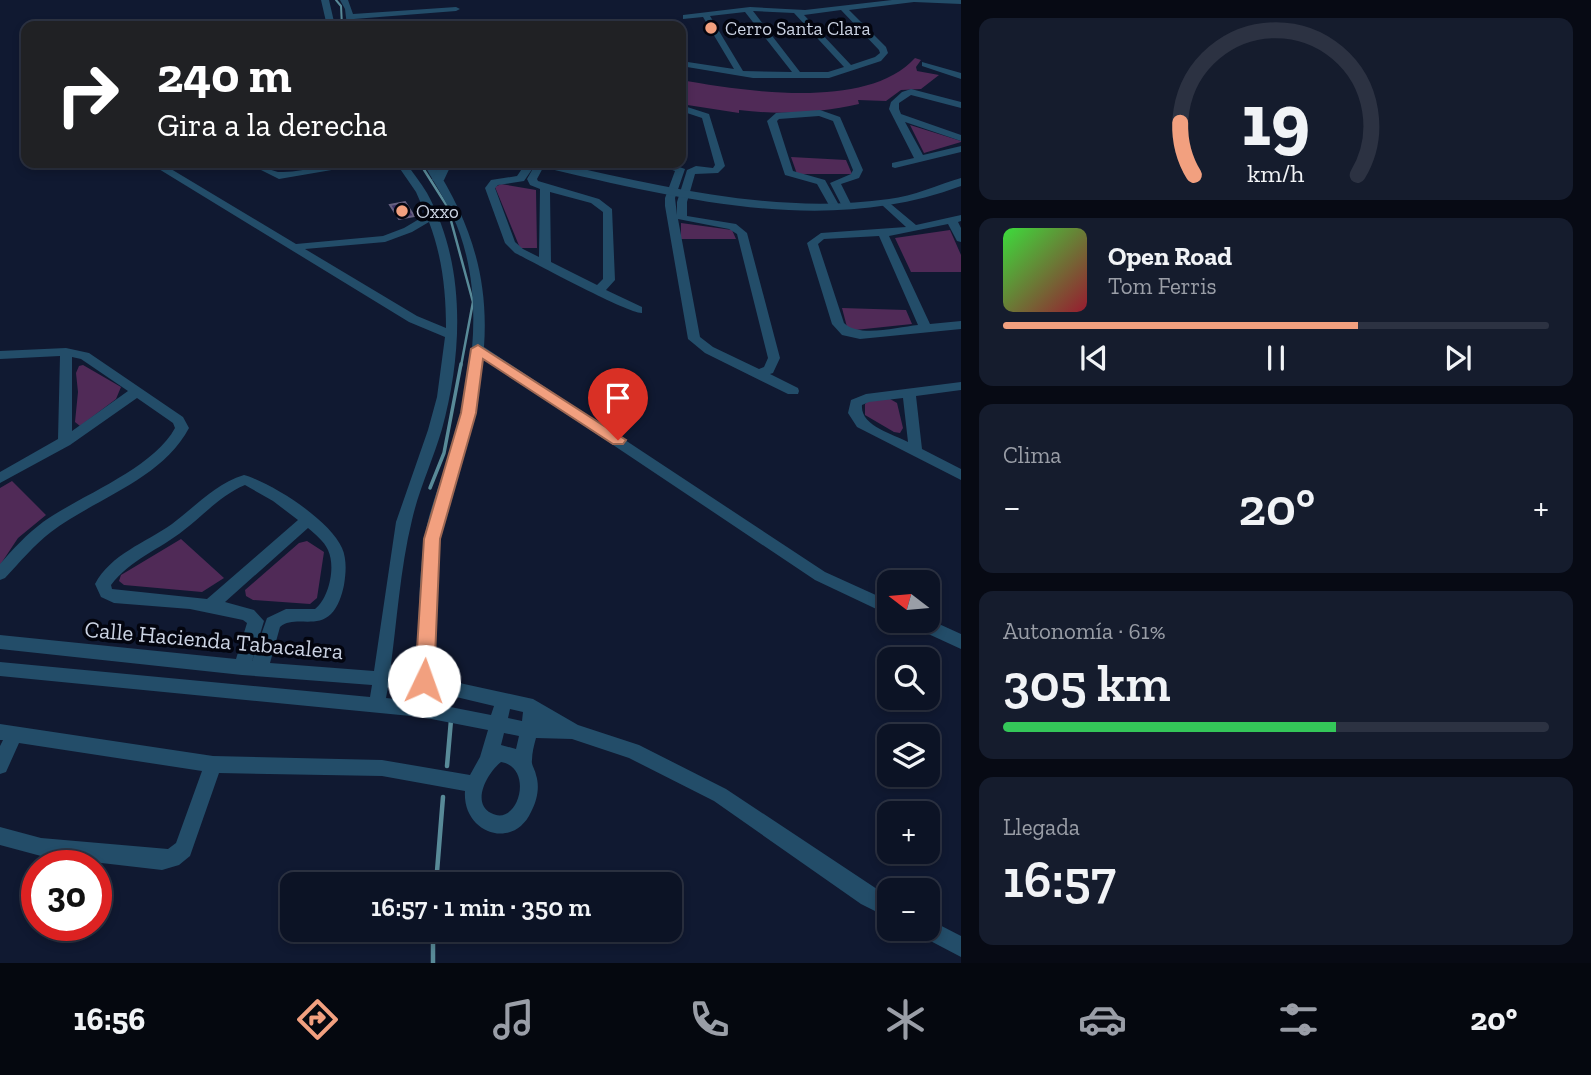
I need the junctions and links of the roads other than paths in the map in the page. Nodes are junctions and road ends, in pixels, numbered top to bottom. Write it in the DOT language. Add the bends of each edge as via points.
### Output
graph roads {
  1 [pos="325,0"];
  2 [pos="344,0"];
  3 [pos="918,0"];
  4 [pos="961,2"];
  5 [pos="842,7"];
  6 [pos="456,9"];
  7 [pos="748,10"];
  8 [pos="802,11"];
  9 [pos="705,15"];
  10 [pos="686,17"];
  11 [pos="380,20"];
  12 [pos="330,21"];
  13 [pos="350,21"];
  14 [pos="925,64"];
  15 [pos="686,65"];
  16 [pos="850,69"];
  17 [pos="740,73"];
  18 [pos="798,75"];
  19 [pos="961,76"];
  20 [pos="961,105"];
  21 [pos="686,110"];
  22 [pos="898,116"];
  23 [pos="961,138"];
  24 [pos="960,150"];
  25 [pos="920,160"];
  26 [pos="895,165"];
  27 [pos="162,168"];
  28 [pos="262,168"];
  29 [pos="338,168"];
  30 [pos="405,168"];
  31 [pos="431,168"];
  32 [pos="442,168"];
  33 [pos="528,168"];
  34 [pos="539,168"];
  35 [pos="565,168"];
  36 [pos="679,168"];
  37 [pos="438,180"];
  38 [pos="961,182"];
  39 [pos="545,188"];
  40 [pos="678,192"];
  41 [pos="891,202"];
  42 [pos="841,207"];
  43 [pos="433,215"];
  44 [pos="677,218"];
  45 [pos="956,220"];
  46 [pos="919,228"];
  47 [pos="883,234"];
  48 [pos="961,239"];
  49 [pos="296,247"];
  50 [pos="545,264"];
  51 [pos="598,291"];
  52 [pos="638,310"];
  53 [pos="961,325"];
  54 [pos="926,329"];
  55 [pos="452,335"];
  56 [pos="478,349"];
  57 [pos="66,352"];
  58 [pos="0,355"];
  59 [pos="759,374"];
  60 [pos="961,386"];
  61 [pos="137,391"];
  62 [pos="793,391"];
  63 [pos="909,393"];
  64 [pos="65,442"];
  65 [pos="916,453"];
  66 [pos="961,475"];
  67 [pos="0,478"];
  68 [pos="307,521"];
  69 [pos="0,574"];
  70 [pos="877,602"];
  71 [pos="209,606"];
  72 [pos="940,632"];
  73 [pos="0,642"];
  74 [pos="961,642"];
  75 [pos="242,668"];
  76 [pos="0,669"];
  77 [pos="260,669"];
  78 [pos="382,677"];
  79 [pos="424,681"];
  80 [pos="504,699"];
  81 [pos="377,704"];
  82 [pos="533,707"];
  83 [pos="421,709"];
  84 [pos="498,722"];
  85 [pos="528,730"];
  86 [pos="572,731"];
  87 [pos="7,733"];
  88 [pos="489,758"];
  89 [pos="522,763"];
  90 [pos="213,764"];
  91 [pos="0,766"];
  92 [pos="475,784"];
  93 [pos="0,836"];
  94 [pos="877,902"];
  95 [pos="940,936"];
  96 [pos="961,947"];
  1 -- 12 [label="street"];
  2 -- 13 [label="street"];
  3 -- 4 [label="street"];
  3 -- 5 [label="street"];
  5 -- 8 [label="street"];
  5 -- 16 [label="street" via="884,53"];
  6 -- 11 [label="street"];
  7 -- 8 [label="street"];
  7 -- 9 [label="street"];
  7 -- 18 [label="street"];
  8 -- 16 [label="street" via="798,15"];
  9 -- 10 [label="street"];
  9 -- 17 [label="street"];
  11 -- 13 [label="street"];
  14 -- 19 [label="street"];
  15 -- 17 [label="street"];
  16 -- 18 [label="street" via="834,75"];
  17 -- 18 [label="street"];
  20 -- 22 [label="street" via="908,92 894,104"];
  21 -- 40 [label="street" via="706,116 720,166 715,171 692,170"];
  22 -- 23 [label="street"];
  22 -- 25 [label="street"];
  24 -- 25 [label="street"];
  25 -- 26 [label="street"];
  27 -- 49 [label="street"];
  28 -- 29 [label="street" via="279,176"];
  30 -- 43 [label="street"];
  31 -- 37 [label="street"];
  32 -- 37 [label="street"];
  33 -- 50 [label="street" via="520,179 495,182 490,188 513,247"];
  34 -- 39 [label="street" via="533,182"];
  35 -- 40 [label="street"];
  36 -- 40 [label="street"];
  37 -- 56 [label="street" via="468,243 478,310"];
  38 -- 41 [label="street"];
  39 -- 50 [label="street"];
  39 -- 51 [label="street" via="606,207 610,280"];
  40 -- 42 [label="street"];
  40 -- 44 [label="street"];
  41 -- 42 [label="street"];
  41 -- 46 [label="street"];
  42 -- 42 [label="street" via="835,183 855,176 858,170 837,118 820,113 776,116 772,121 787,171 821,182"];
  43 -- 49 [label="street" via="385,239"];
  43 -- 55 [label="street" via="447,265"];
  44 -- 59 [label="street" via="694,340"];
  44 -- 59 [label="street" via="732,226 742,233 774,358 769,370"];
  45 -- 46 [label="street"];
  45 -- 48 [label="street"];
  46 -- 47 [label="street"];
  47 -- 54 [label="street"];
  47 -- 54 [label="street" via="827,235 813,240 838,324 846,332 860,335"];
  49 -- 55 [label="street" via="414,319"];
  50 -- 51 [label="street"];
  51 -- 52 [label="street"];
  53 -- 54 [label="street"];
  55 -- 78 [label="street" via="440,410 400,537"];
  56 -- 70 [label="street" via="820,576"];
  56 -- 79 [label="street" via="468,413 432,539"];
  57 -- 58 [label="street"];
  57 -- 61 [label="street" via="85,356"];
  57 -- 64 [label="street"];
  59 -- 62 [label="street"];
  60 -- 63 [label="street"];
  61 -- 64 [label="street"];
  61 -- 69 [label="street" via="178,420 182,428 175,441 129,477 44,529"];
  63 -- 65 [label="street"];
  63 -- 65 [label="street" via="861,400 855,406 855,417"];
  64 -- 67 [label="street"];
  65 -- 66 [label="street"];
  68 -- 71 [label="street"];
  68 -- 71 [label="street" via="259,484 236,482 177,528 118,565 103,584 106,593 114,597"];
  68 -- 77 [label="street" via="336,549 332,596 322,613 285,615 273,622"];
  71 -- 75 [label="street" via="242,611 256,621"];
  72 -- 74 [label="street"];
  73 -- 75 [label="street, Calle Hacienda Tabacalera"];
  75 -- 77 [label="street, Calle Hacienda Tabacalera"];
  76 -- 81 [label="street"];
  77 -- 78 [label="street, Calle Hacienda Tabacalera"];
  78 -- 79 [label="street, Calle Hacienda Tabacalera"];
  78 -- 81 [label="street"];
  79 -- 80 [label="street, Calle Hacienda Tabacalera"];
  79 -- 83 [label="street"];
  80 -- 82 [label="street, Calle Hacienda Tabacalera"];
  80 -- 84 [label="street"];
  81 -- 83 [label="street"];
  82 -- 85 [label="street"];
  82 -- 86 [label="street, Calle Hacienda Tabacalera"];
  83 -- 84 [label="street"];
  84 -- 85 [label="street"];
  84 -- 88 [label="street"];
  85 -- 86 [label="street"];
  85 -- 89 [label="street"];
  86 -- 94 [label="street" via="633,751 720,795"];
  87 -- 90 [label="street"];
  87 -- 91 [label="street"];
  88 -- 89 [label="street" via="499,753"];
  88 -- 92 [label="street"];
  89 -- 92 [label="street" via="529,781 527,800 518,818 504,826 480,817"];
  90 -- 92 [label="street" via="382,768"];
  90 -- 93 [label="street" via="183,849 172,858 41,847"];
  95 -- 96 [label="street"];
}
